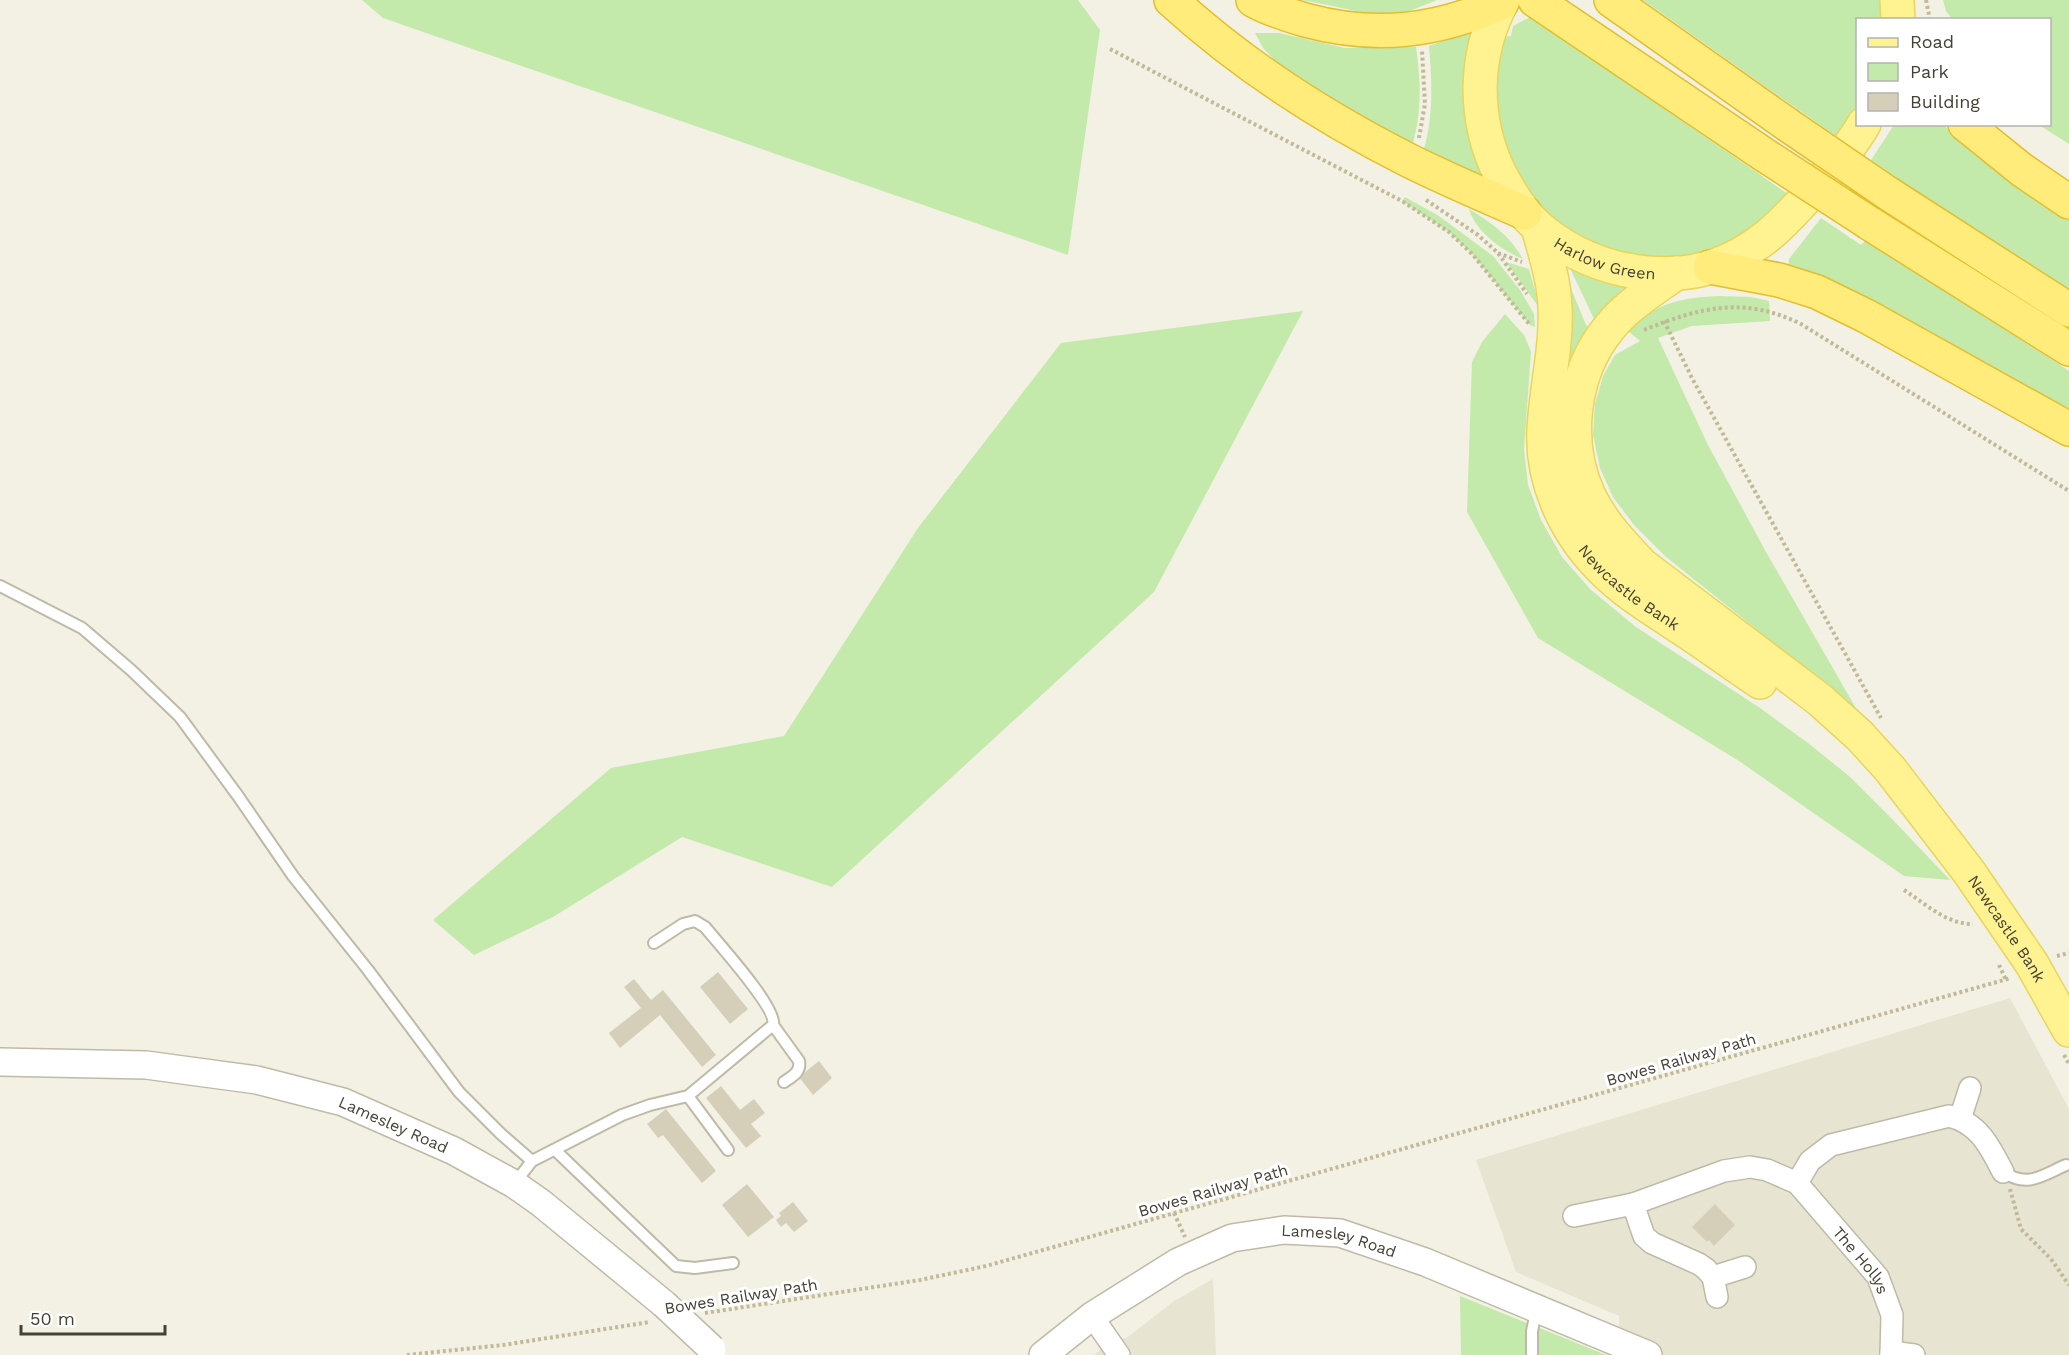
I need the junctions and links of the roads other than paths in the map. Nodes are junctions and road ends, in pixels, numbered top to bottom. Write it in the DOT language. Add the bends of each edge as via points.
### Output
graph roads {
  1 [pos="1171,0"];
  2 [pos="1253,0"];
  3 [pos="1535,0"];
  4 [pos="1611,0"];
  5 [pos="1897,0"];
  6 [pos="1503,1"];
  7 [pos="1898,18"];
  8 [pos="1863,126"];
  9 [pos="1967,126"];
  10 [pos="2069,202"];
  11 [pos="1531,220"];
  12 [pos="1710,267"];
  13 [pos="1676,273"];
  14 [pos="2069,310"];
  15 [pos="2069,349"];
  16 [pos="2069,429"];
  17 [pos="0,586"];
  18 [pos="1939,831"];
  19 [pos="654,943"];
  20 [pos="772,1025"];
  21 [pos="2069,1030"];
  22 [pos="0,1062"];
  23 [pos="784,1082"];
  24 [pos="1970,1088"];
  25 [pos="688,1096"];
  26 [pos="1960,1119"];
  27 [pos="555,1150"];
  28 [pos="728,1150"];
  29 [pos="532,1161"];
  30 [pos="2066,1165"];
  31 [pos="2003,1172"];
  32 [pos="1797,1183"];
  33 [pos="514,1184"];
  34 [pos="1633,1204"];
  35 [pos="1574,1216"];
  36 [pos="733,1263"];
  37 [pos="1745,1267"];
  38 [pos="1537,1308"];
  39 [pos="1092,1316"];
  40 [pos="715,1352"];
  41 [pos="1891,1354"];
  42 [pos="1043,1355"];
  43 [pos="1119,1355"];
  44 [pos="1532,1355"];
  45 [pos="1648,1355"];
  46 [pos="1914,1355"];
  1 -- 11 [label="highway" via="1234,52 1365,137"];
  2 -- 6 [label="highway" via="1325,25 1377,31 1441,25"];
  3 -- 15 [label="highway, bridge" via="1766,156"];
  4 -- 14 [label="highway, bridge" via="1889,194"];
  5 -- 7 [label="main road"];
  6 -- 11 [label="main road, Harlow Green" via="1481,69 1481,116 1507,188"];
  8 -- 12 [label="main road, Harlow Green" via="1829,173 1780,228 1735,257"];
  9 -- 10 [label="highway"];
  11 -- 13 [label="main road, Harlow Green" via="1574,251 1603,264 1634,272"];
  11 -- 18 [label="main road, Newcastle Bank" via="1549,270 1555,306 1544,456 1560,508 1585,551 1624,589 1807,717"];
  12 -- 13 [label="main road, Harlow Green"];
  12 -- 16 [label="highway" via="1818,292"];
  13 -- 18 [label="main road, Newcastle Bank" via="1616,320 1584,370 1577,392 1576,450 1589,496 1617,539 1642,565 1820,700 1860,736"];
  17 -- 29 [label="lane" via="82,627 180,717 293,876 459,1092"];
  18 -- 21 [label="main road, Newcastle Bank" via="2032,964"];
  19 -- 20 [label="lane" via="683,924 694,921 705,927 763,999 774,1019"];
  20 -- 23 [label="lane" via="799,1061 800,1068"];
  20 -- 25 [label="lane"];
  22 -- 33 [label="street, Lamesley Road" via="146,1065 257,1080 343,1102 454,1151"];
  24 -- 26 [label="street"];
  25 -- 27 [label="lane" via="622,1115"];
  25 -- 28 [label="lane"];
  26 -- 31 [label="street" via="1987,1140"];
  26 -- 32 [label="street" via="1937,1118 1831,1145 1810,1161"];
  27 -- 29 [label="lane"];
  27 -- 36 [label="lane" via="676,1266"];
  29 -- 33 [label="lane"];
  30 -- 31 [label="lane" via="2029,1181 2015,1180"];
  32 -- 34 [label="street, The Hollys" via="1750,1167 1724,1171"];
  32 -- 41 [label="street, The Hollys" via="1878,1277 1892,1315"];
  33 -- 40 [label="street, Lamesley Road, bridge" via="541,1203 659,1313"];
  34 -- 35 [label="street, The Hollys"];
  34 -- 37 [label="street" via="1644,1236 1699,1264 1715,1287"];
  38 -- 39 [label="street, Lamesley Road" via="1425,1262 1340,1233 1284,1230 1232,1238 1198,1253"];
  38 -- 44 [label="lane"];
  38 -- 45 [label="street, Lamesley Road"];
  39 -- 42 [label="street, Lamesley Road"];
  39 -- 43 [label="street"];
  41 -- 46 [label="street, The Hollys"];
}
